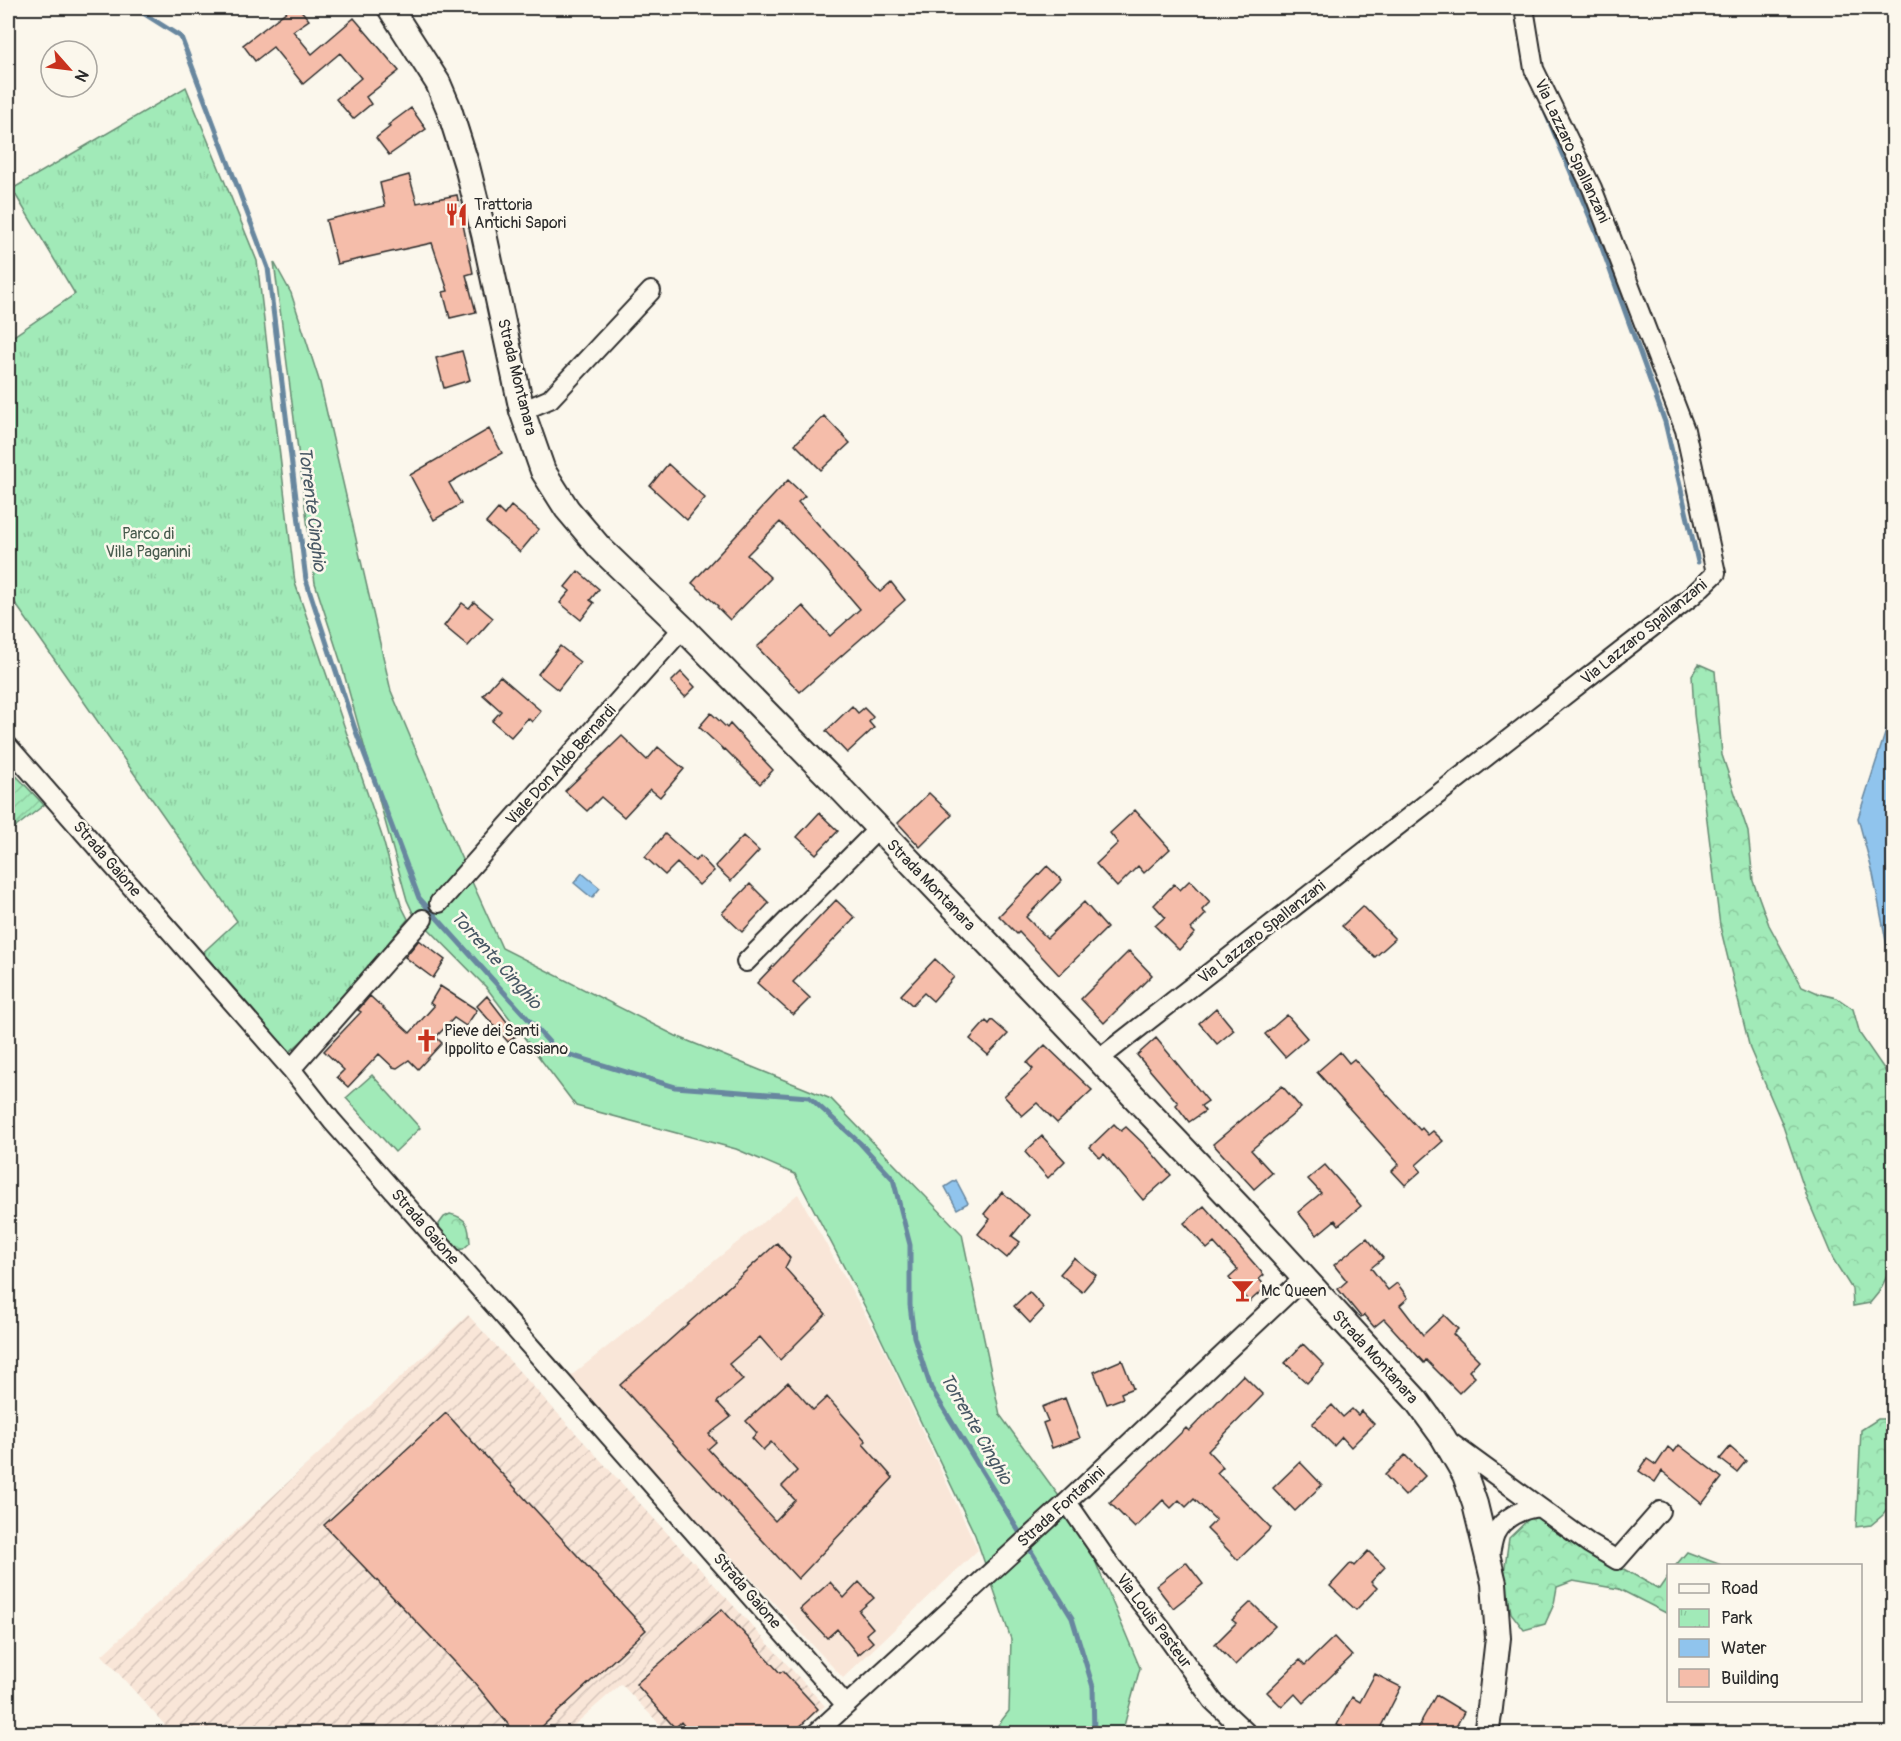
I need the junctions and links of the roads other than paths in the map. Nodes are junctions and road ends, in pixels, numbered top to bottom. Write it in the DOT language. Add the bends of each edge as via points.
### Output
graph roads {
  1 [pos="390,8"];
  2 [pos="1524,8"];
  3 [pos="651,291"];
  4 [pos="522,411"];
  5 [pos="682,628"];
  6 [pos="8,746"];
  7 [pos="878,829"];
  8 [pos="439,903"];
  9 [pos="423,919"];
  10 [pos="747,962"];
  11 [pos="1099,1059"];
  12 [pos="291,1069"];
  13 [pos="1304,1278"];
  14 [pos="1443,1437"];
  15 [pos="1067,1502"];
  16 [pos="1539,1507"];
  17 [pos="1660,1511"];
  18 [pos="1489,1558"];
  19 [pos="846,1704"];
  20 [pos="815,1734"];
  21 [pos="1248,1734"];
  22 [pos="1486,1734"];
  1 -- 4 [label="main road, Strada Montanara" via="438,83 449,110 484,234"];
  2 -- 11 [label="street, Via Lazzaro Spallanzani" via="1534,69 1592,188 1685,430 1716,573 1692,596"];
  3 -- 4 [label="street" via="550,399"];
  4 -- 5 [label="main road, Strada Montanara" via="543,471 567,509 600,548"];
  5 -- 7 [label="main road, Strada Montanara"];
  5 -- 8 [label="street, Viale Don Aldo Bernardi"];
  6 -- 12 [label="street, Strada Gaione"];
  7 -- 10 [label="street"];
  7 -- 11 [label="main road, Strada Montanara"];
  9 -- 12 [label="street"];
  11 -- 13 [label="main road, Strada Montanara"];
  12 -- 19 [label="street, Strada Gaione" via="332,1121"];
  13 -- 14 [label="main road, Strada Montanara" via="1416,1400"];
  13 -- 15 [label="street, Strada Fontanini"];
  14 -- 16 [label="street"];
  14 -- 18 [label="main road, Strada Montanara" via="1465,1475"];
  15 -- 19 [label="street, Strada Fontanini"];
  15 -- 21 [label="street, Via Louis Pasteur" via="1213,1701"];
  16 -- 17 [label="street" via="1617,1560"];
  16 -- 18 [label="street" via="1524,1509 1509,1518 1495,1534"];
  18 -- 22 [label="main road, Strada Montanara" via="1498,1638"];
  19 -- 20 [label="street, Strada Fontanini"];
}
